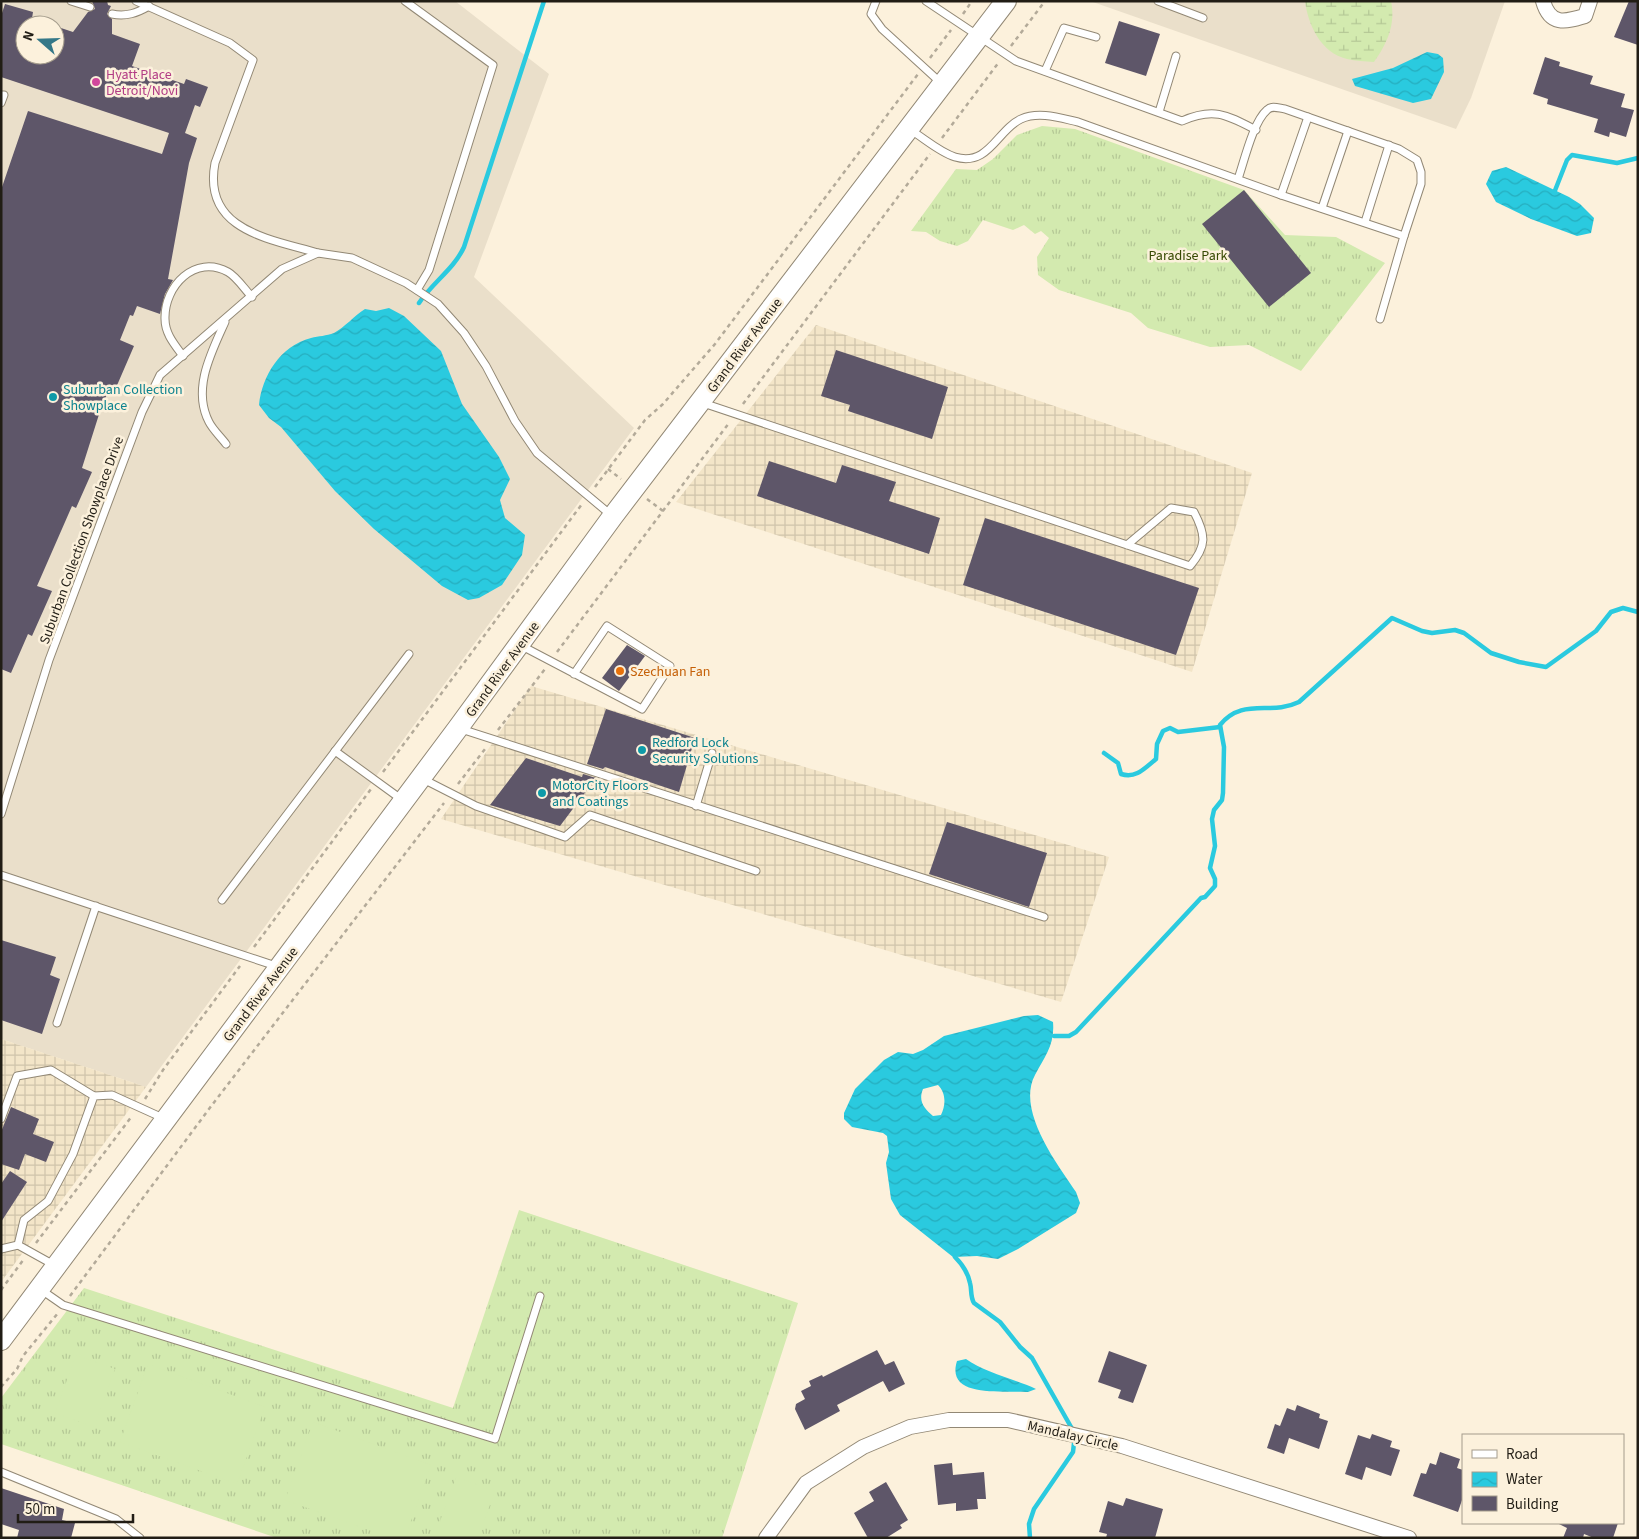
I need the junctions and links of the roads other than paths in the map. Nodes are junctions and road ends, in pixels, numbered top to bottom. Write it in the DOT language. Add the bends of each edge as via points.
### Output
graph roads {
  1 [pos="71,1"];
  2 [pos="136,1"];
  3 [pos="405,1"];
  4 [pos="876,1"];
  5 [pos="926,1"];
  6 [pos="1006,1"];
  7 [pos="1158,1"];
  8 [pos="1590,1"];
  9 [pos="1543,2"];
  10 [pos="149,6"];
  11 [pos="90,7"];
  12 [pos="112,14"];
  13 [pos="1203,18"];
  14 [pos="980,36"];
  15 [pos="1096,37"];
  16 [pos="1176,56"];
  17 [pos="1046,71"];
  18 [pos="943,85"];
  19 [pos="1,95"];
  20 [pos="1,103"];
  21 [pos="1158,112"];
  22 [pos="1308,117"];
  23 [pos="909,129"];
  24 [pos="1256,130"];
  25 [pos="1348,131"];
  26 [pos="1389,145"];
  27 [pos="1238,179"];
  28 [pos="1281,195"];
  29 [pos="1322,208"];
  30 [pos="1365,222"];
  31 [pos="1404,236"];
  32 [pos="318,253"];
  33 [pos="417,290"];
  34 [pos="252,297"];
  35 [pos="226,320"];
  36 [pos="1380,320"];
  37 [pos="183,356"];
  38 [pos="700,402"];
  39 [pos="226,444"];
  40 [pos="613,516"];
  41 [pos="1127,545"];
  42 [pos="519,645"];
  43 [pos="409,654"];
  44 [pos="574,674"];
  45 [pos="458,728"];
  46 [pos="335,750"];
  47 [pos="712,753"];
  48 [pos="421,778"];
  49 [pos="404,801"];
  50 [pos="696,806"];
  51 [pos="1,814"];
  52 [pos="756,871"];
  53 [pos="1,874"];
  54 [pos="222,900"];
  55 [pos="96,906"];
  56 [pos="1044,917"];
  57 [pos="280,968"];
  58 [pos="57,1023"];
  59 [pos="94,1096"];
  60 [pos="1,1119"];
  61 [pos="166,1120"];
  62 [pos="18,1245"];
  63 [pos="1,1249"];
  64 [pos="56,1266"];
  65 [pos="40,1288"];
  66 [pos="540,1296"];
  67 [pos="1,1340"];
  68 [pos="1,1472"];
  69 [pos="140,1538"];
  70 [pos="766,1538"];
  71 [pos="1409,1538"];
  1 -- 11 [label="lane"];
  2 -- 10 [label="lane"];
  3 -- 33 [label="lane" via="493,65 429,270"];
  4 -- 18 [label="lane" via="871,14 882,29"];
  5 -- 14 [label="lane"];
  6 -- 14 [label="main road, Grand River Avenue"];
  7 -- 13 [label="lane"];
  8 -- 9 [label="street" via="1585,16 1565,22 1553,18"];
  10 -- 12 [label="lane" via="136,13"];
  10 -- 32 [label="lane" via="230,43 253,60 215,163 213,176 219,203 227,217 239,227"];
  14 -- 17 [label="lane" via="1016,61"];
  14 -- 18 [label="main road, Grand River Avenue"];
  15 -- 17 [label="lane" via="1064,28"];
  16 -- 21 [label="lane"];
  17 -- 21 [label="lane"];
  18 -- 23 [label="main road, Grand River Avenue"];
  19 -- 20 [label="lane" via="4,95"];
  21 -- 24 [label="lane" via="1182,121 1197,114 1227,114"];
  22 -- 24 [label="lane" via="1274,107 1267,110"];
  22 -- 25 [label="lane"];
  22 -- 28 [label="lane"];
  23 -- 27 [label="lane" via="956,157 979,156 992,149 1021,119 1050,115"];
  23 -- 38 [label="main road, Grand River Avenue"];
  24 -- 27 [label="lane"];
  25 -- 26 [label="lane"];
  25 -- 29 [label="lane"];
  26 -- 30 [label="lane"];
  26 -- 31 [label="lane" via="1410,154 1422,172"];
  27 -- 28 [label="lane"];
  28 -- 29 [label="lane"];
  29 -- 30 [label="lane"];
  30 -- 31 [label="lane"];
  31 -- 36 [label="lane"];
  32 -- 33 [label="lane" via="352,258"];
  32 -- 34 [label="lane, Suburban Collection Showplace Drive" via="282,269"];
  33 -- 40 [label="lane" via="438,304 464,332 537,453"];
  34 -- 35 [label="lane, Suburban Collection Showplace Drive"];
  34 -- 37 [label="lane" via="230,273 218,268 192,271 179,278 170,293 164,320 168,335"];
  35 -- 37 [label="lane, Suburban Collection Showplace Drive"];
  35 -- 39 [label="lane" via="209,358 202,394 210,423"];
  37 -- 51 [label="lane, Suburban Collection Showplace Drive" via="160,376 142,412 49,660"];
  38 -- 40 [label="main road, Grand River Avenue"];
  38 -- 41 [label="lane"];
  40 -- 42 [label="main road, Grand River Avenue"];
  41 -- 41 [label="lane" via="1190,566 1204,543 1202,528 1194,512 1171,508"];
  42 -- 44 [label="lane"];
  42 -- 45 [label="main road, Grand River Avenue"];
  43 -- 46 [label="lane"];
  44 -- 44 [label="lane" via="642,709 670,666 607,626"];
  45 -- 48 [label="main road, Grand River Avenue"];
  45 -- 50 [label="lane"];
  46 -- 49 [label="lane"];
  46 -- 54 [label="lane"];
  47 -- 50 [label="lane"];
  48 -- 49 [label="main road, Grand River Avenue"];
  48 -- 52 [label="lane" via="476,806 564,837 590,815"];
  49 -- 57 [label="main road, Grand River Avenue"];
  50 -- 56 [label="lane"];
  53 -- 55 [label="lane"];
  55 -- 57 [label="lane"];
  55 -- 58 [label="lane"];
  57 -- 61 [label="main road, Grand River Avenue"];
  59 -- 60 [label="lane" via="51,1070 18,1076"];
  59 -- 61 [label="lane" via="112,1095"];
  59 -- 62 [label="lane" via="73,1154 48,1201 24,1220"];
  61 -- 64 [label="main road, Grand River Avenue"];
  62 -- 63 [label="lane"];
  62 -- 64 [label="lane"];
  64 -- 65 [label="main road, Grand River Avenue"];
  65 -- 66 [label="lane" via="63,1305 496,1438"];
  65 -- 67 [label="main road, Grand River Avenue"];
  68 -- 69 [label="lane" via="116,1519"];
  70 -- 71 [label="street, Mandalay Circle" via="806,1483 863,1446 910,1427 959,1420 1008,1420 1122,1446"];
}
